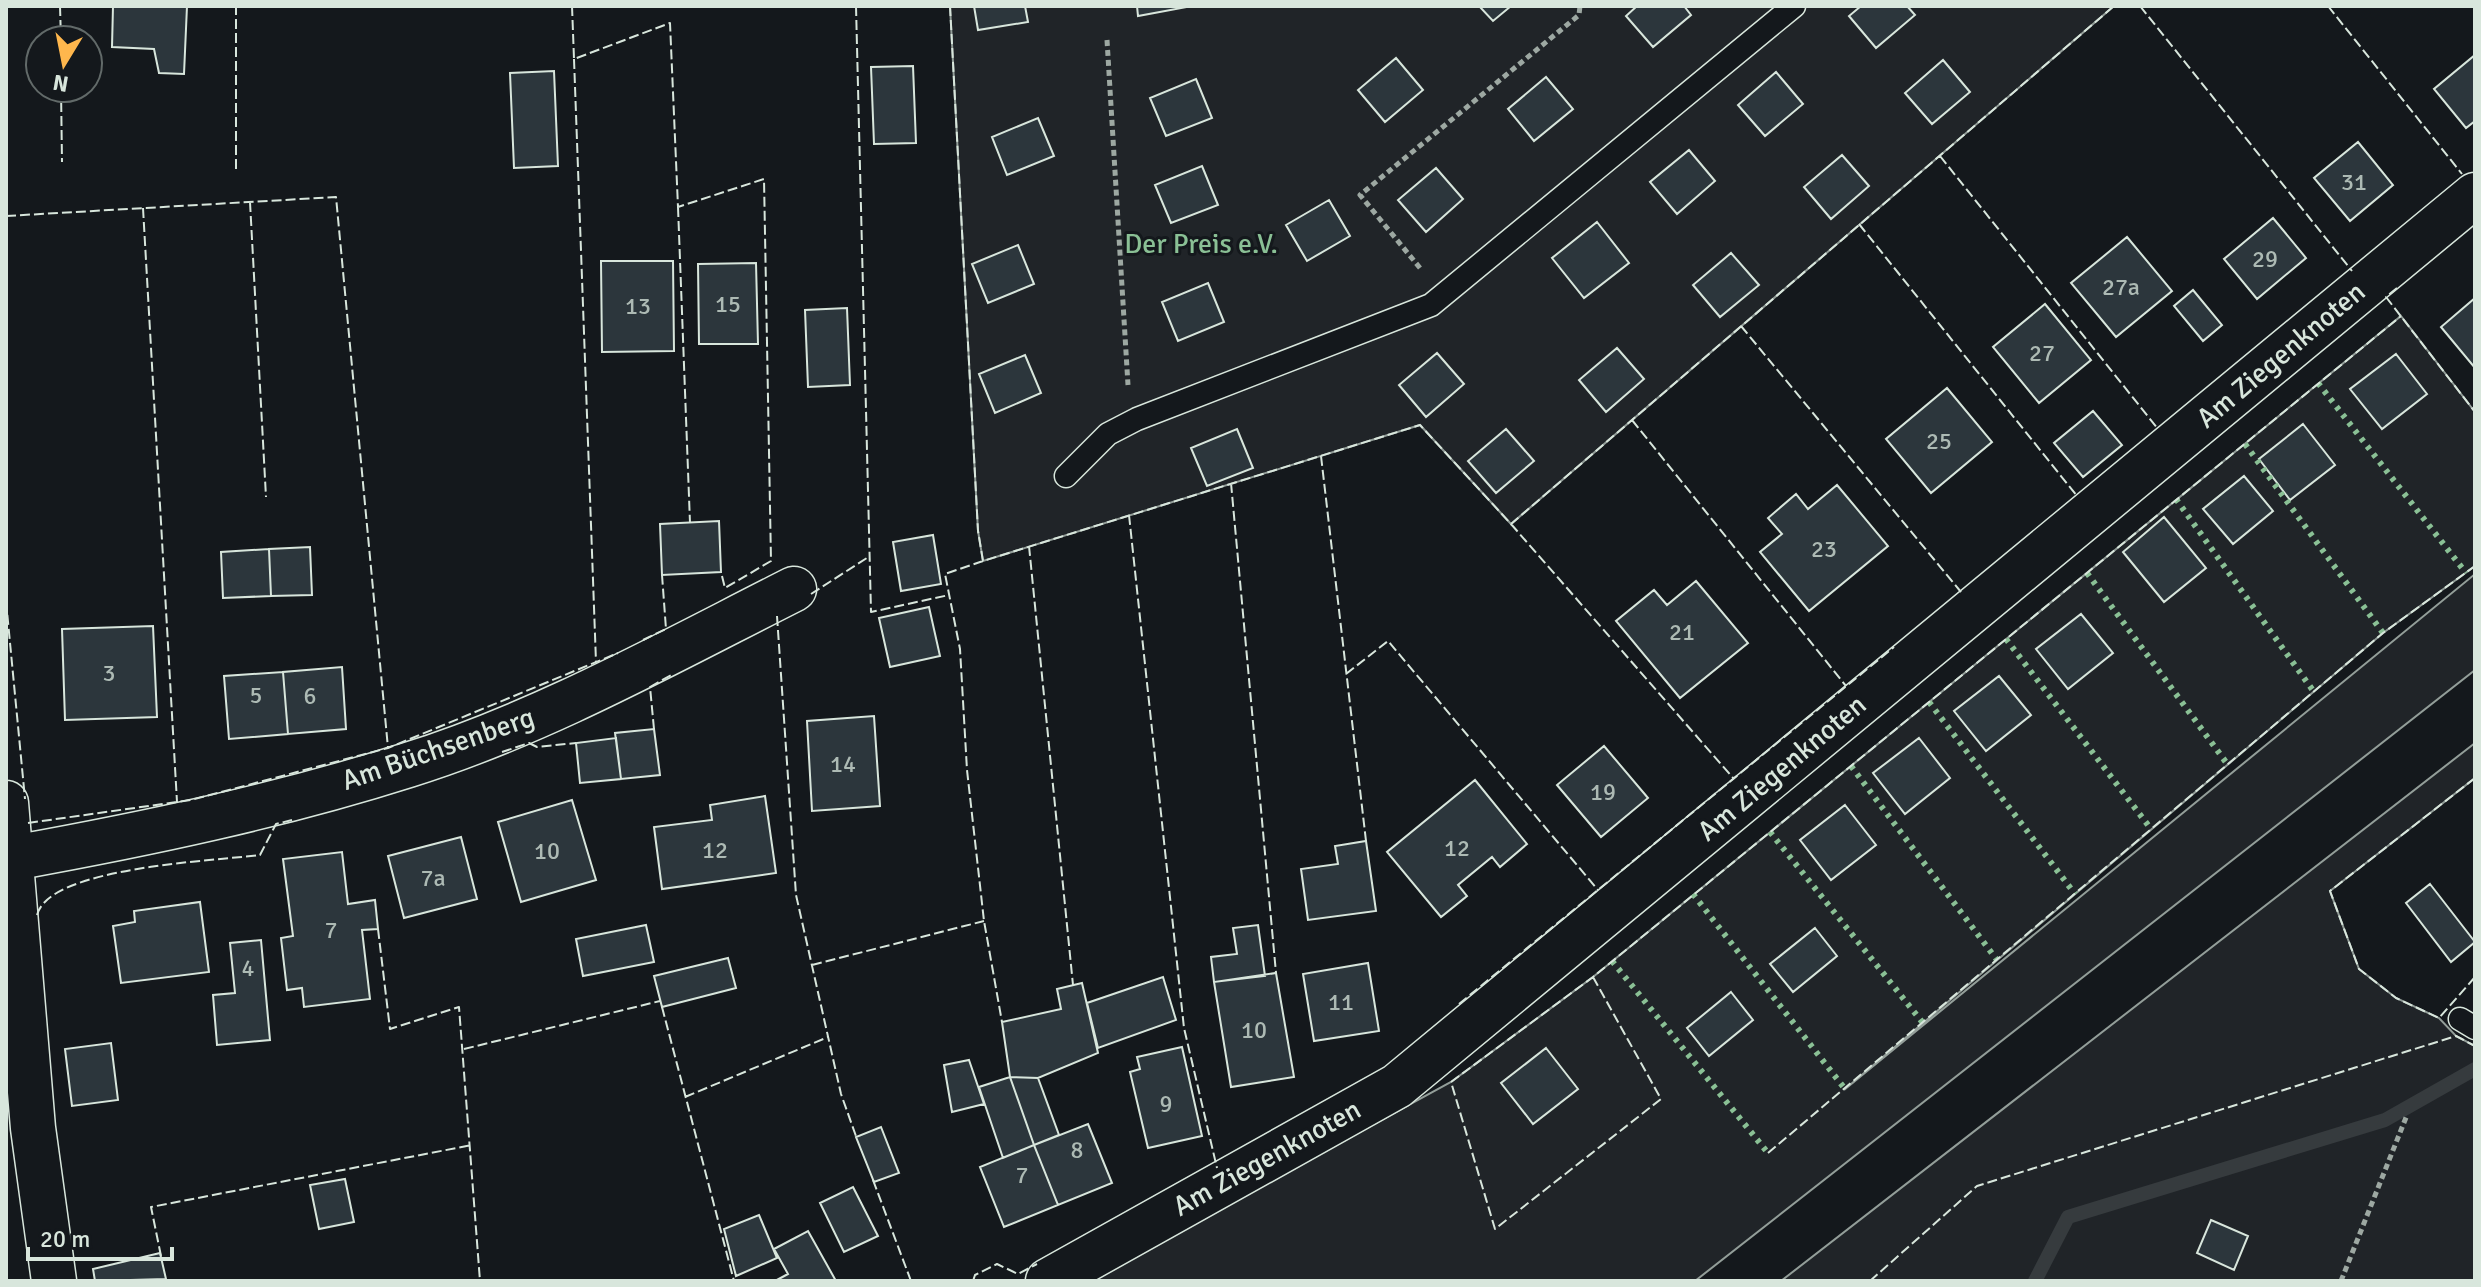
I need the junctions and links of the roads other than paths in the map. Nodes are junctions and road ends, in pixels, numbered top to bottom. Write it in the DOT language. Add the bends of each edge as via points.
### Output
graph roads {
  1 [pos="1794,6"];
  2 [pos="2475,195"];
  3 [pos="1066,476"];
  4 [pos="794,589"];
  5 [pos="6,803"];
  6 [pos="13,858"];
  7 [pos="54,1281"];
  8 [pos="1048,1281"];
  1 -- 3 [label="lane" via="1431,305 1130,422 1108,434"];
  2 -- 8 [label="street, Am Ziegenknoten" via="1397,1086"];
  4 -- 6 [label="street, Am Büchsenberg" via="570,701 410,765 234,813"];
  5 -- 6 [label="street"];
  6 -- 7 [label="street" via="33,1128"];
}
